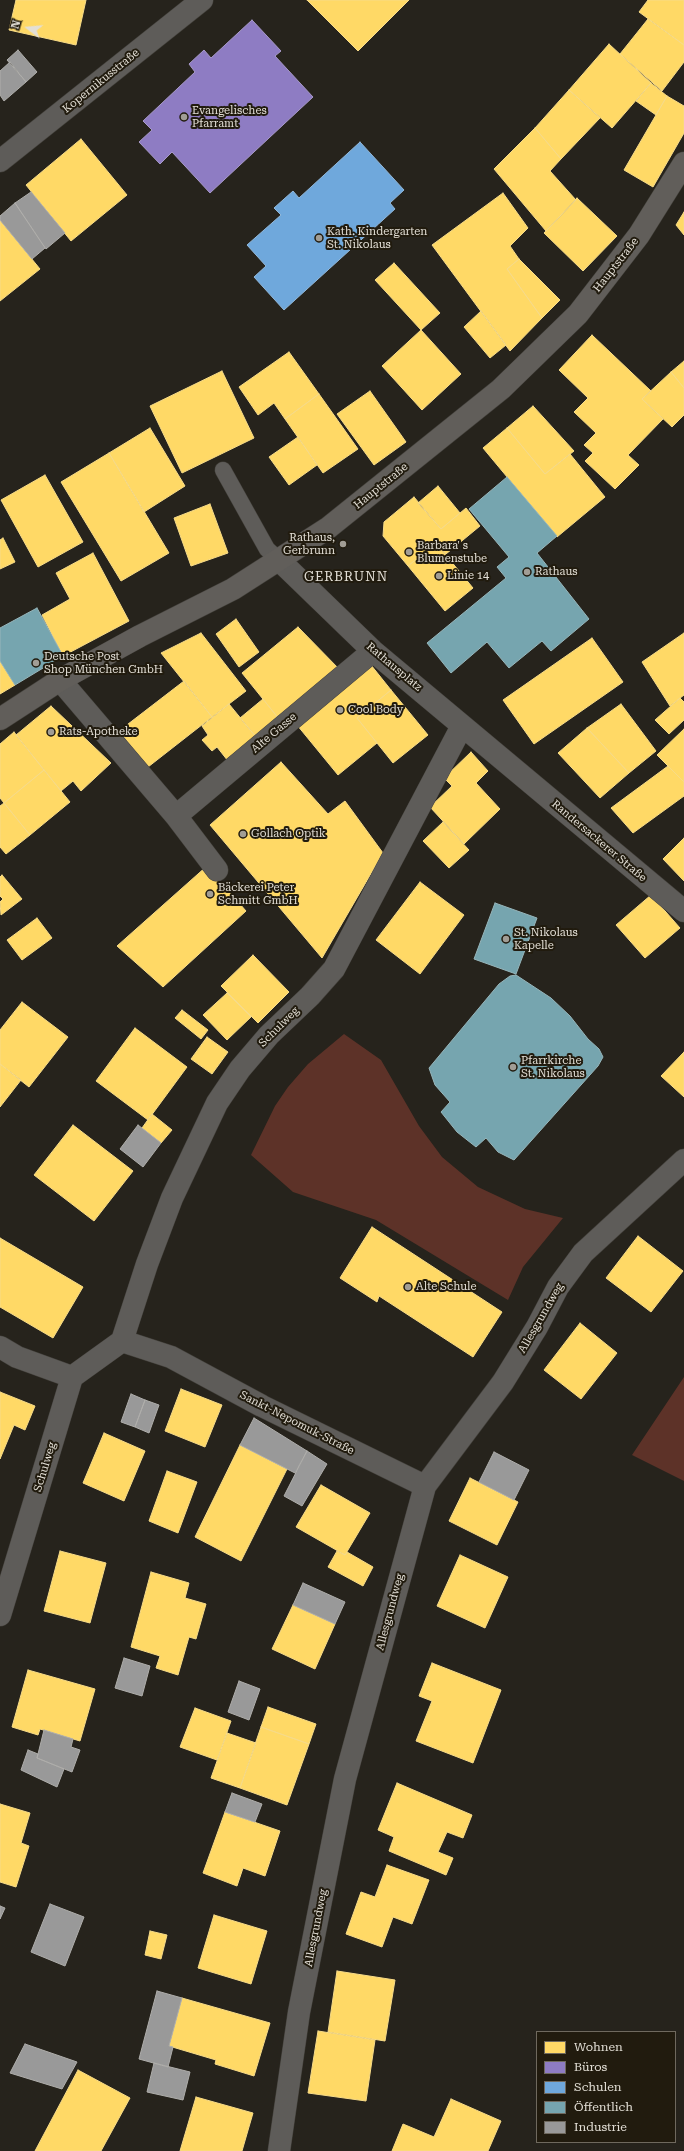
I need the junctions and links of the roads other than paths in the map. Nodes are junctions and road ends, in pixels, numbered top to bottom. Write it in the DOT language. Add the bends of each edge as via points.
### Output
graph roads {
  1 [pos="202,0"];
  2 [pos="0,161"];
  3 [pos="684,163"];
  4 [pos="223,470"];
  5 [pos="279,560"];
  6 [pos="373,651"];
  7 [pos="60,680"];
  8 [pos="0,719"];
  9 [pos="462,726"];
  10 [pos="513,770"];
  11 [pos="176,816"];
  12 [pos="217,870"];
  13 [pos="684,911"];
  14 [pos="684,1160"];
  15 [pos="122,1341"];
  16 [pos="0,1347"];
  17 [pos="72,1377"];
  18 [pos="424,1486"];
  19 [pos="0,1615"];
  20 [pos="279,2151"];
  1 -- 2 [label="street, Kopernikusstraße"];
  3 -- 5 [label="street, Hauptstraße" via="639,236 578,314 562,330 501,389 340,518"];
  4 -- 5 [label="lane" via="267,549"];
  5 -- 6 [label="street, Rathausplatz"];
  5 -- 7 [label="street, Hauptstraße" via="232,590"];
  6 -- 9 [label="street, Rathausplatz"];
  6 -- 11 [label="street, Alte Gasse"];
  7 -- 8 [label="street, Hauptstraße"];
  7 -- 11 [label="street"];
  9 -- 10 [label="street, Rathausplatz"];
  9 -- 15 [label="street, Schulweg" via="334,969 269,1035 240,1069 217,1103 172,1198"];
  10 -- 13 [label="street, Randersackerer Straße"];
  11 -- 12 [label="street"];
  14 -- 18 [label="street, Allesgrundweg" via="583,1252 558,1287 503,1382"];
  15 -- 17 [label="street"];
  15 -- 18 [label="street, Sankt-Nepomuk-Straße" via="171,1357 262,1406"];
  16 -- 17 [label="street" via="17,1357"];
  17 -- 19 [label="street, Schulweg"];
  18 -- 20 [label="street, Allesgrundweg" via="345,1779 299,2012"];
}
